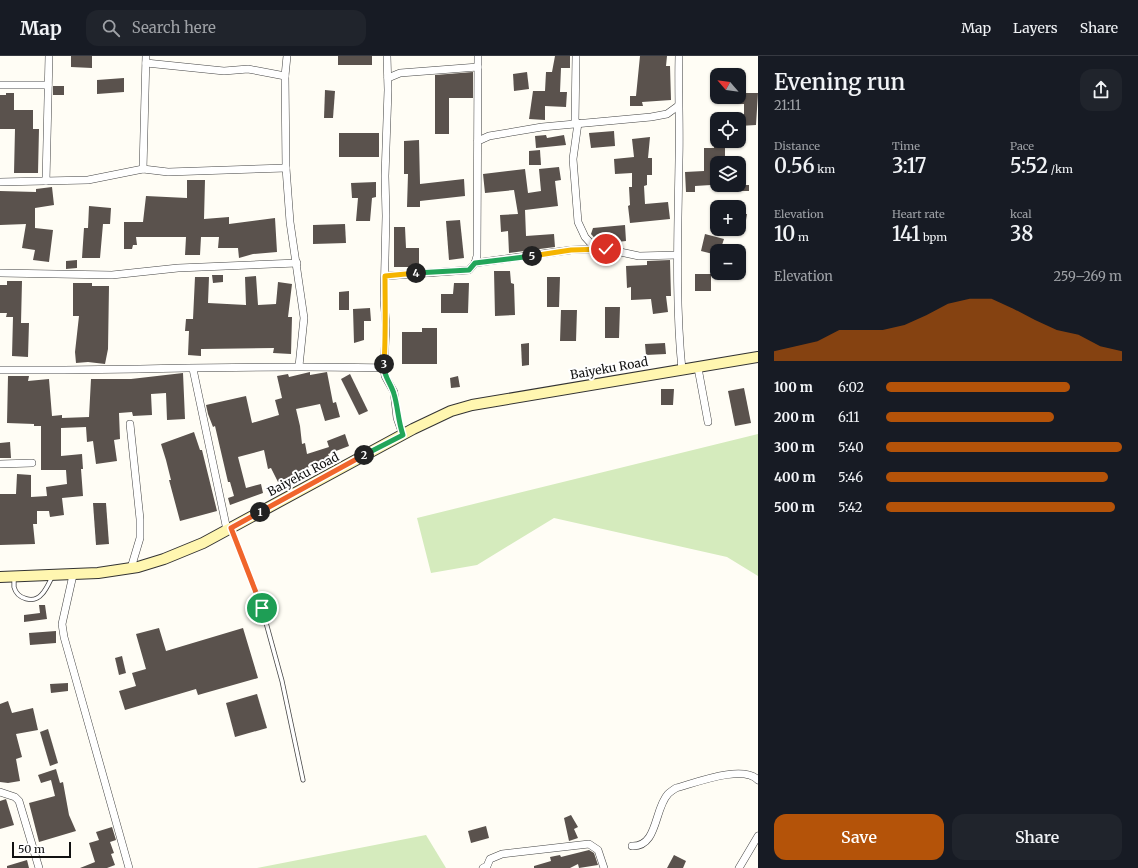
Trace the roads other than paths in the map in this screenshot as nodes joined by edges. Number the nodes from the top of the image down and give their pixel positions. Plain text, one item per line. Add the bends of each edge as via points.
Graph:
1 (49, 56) edge
2 (287, 56) edge
3 (387, 56) edge
4 (478, 56) edge
5 (576, 56) edge
6 (679, 56) edge
7 (146, 59) edge
8 (478, 67) junction
9 (284, 76) junction
10 (388, 78) junction
11 (0, 85) edge
12 (48, 85) junction
13 (678, 106) junction
14 (667, 114) junction
15 (678, 121) junction
16 (576, 123) junction
17 (478, 132) junction
18 (489, 136) junction
19 (478, 141) junction
20 (286, 168) junction
21 (143, 169) junction
22 (46, 181) junction
23 (0, 182) edge
24 (596, 249) junction
25 (676, 256) junction
26 (297, 263) junction
27 (475, 263) junction
28 (0, 272) edge
29 (385, 276) junction
30 (758, 357) edge
31 (299, 366) junction
32 (384, 368) junction
33 (698, 368) junction
34 (193, 369) junction
35 (0, 370) edge
36 (682, 370) junction
37 (708, 422) dead end
38 (130, 424) dead end
39 (403, 435) junction
40 (32, 463) dead end
41 (0, 464) edge
42 (229, 529) junction
43 (131, 568) junction
44 (73, 575) junction
45 (53, 576) junction
46 (0, 577) edge
47 (14, 577) junction
48 (303, 780) dead end
49 (758, 780) edge
50 (0, 792) edge
51 (758, 836) edge
52 (632, 846) dead end
53 (39, 868) edge
54 (129, 868) edge
55 (483, 868) edge
56 (604, 868) edge
57 (739, 868) edge

1 - 12 street
2 - 9 street
3 - 10 street
4 - 8 street
5 - 16 street
6 - 13 street
7 - 9 street via 224,70 248,69
7 - 21 street
8 - 10 street via 400,72
8 - 17 street
9 - 20 street
10 - 29 street
11 - 12 street
12 - 22 street
13 - 14 street
13 - 15 street
14 - 15 street
14 - 16 street
15 - 25 street
16 - 18 street
16 - 24 street via 573,159 578,222 585,237
17 - 18 street
17 - 19 street
18 - 19 street
19 - 27 street
20 - 21 street via 168,172
20 - 26 street via 290,222
21 - 22 street via 98,179
22 - 23 street
24 - 25 street via 639,256
24 - 27 street
25 - 36 street via 677,322
26 - 28 street via 178,268 112,274
26 - 31 street via 304,318
27 - 29 street via 469,270
29 - 32 street
30 - 33 main road, Baiyeku Road
31 - 32 street
31 - 34 street
32 - 39 street via 385,376 394,392
33 - 36 main road, Baiyeku Road
33 - 37 street
34 - 35 street
34 - 42 street
36 - 39 main road, Baiyeku Road via 472,404 451,411
38 - 43 street via 140,538
39 - 42 main road, Baiyeku Road
40 - 41 street
42 - 43 main road, Baiyeku Road via 164,559
42 - 48 lane via 264,615 282,681
43 - 44 main road, Baiyeku Road
44 - 45 main road, Baiyeku Road
44 - 54 street via 62,624 64,637
45 - 47 main road, Baiyeku Road
45 - 47 lane via 42,595 29,600 21,598 14,588
46 - 47 main road, Baiyeku Road
49 - 52 street via 748,774 736,773 676,788 663,801 646,842 640,846
50 - 53 street via 19,800
51 - 57 street
55 - 56 street via 490,859 502,854 588,844 598,850

